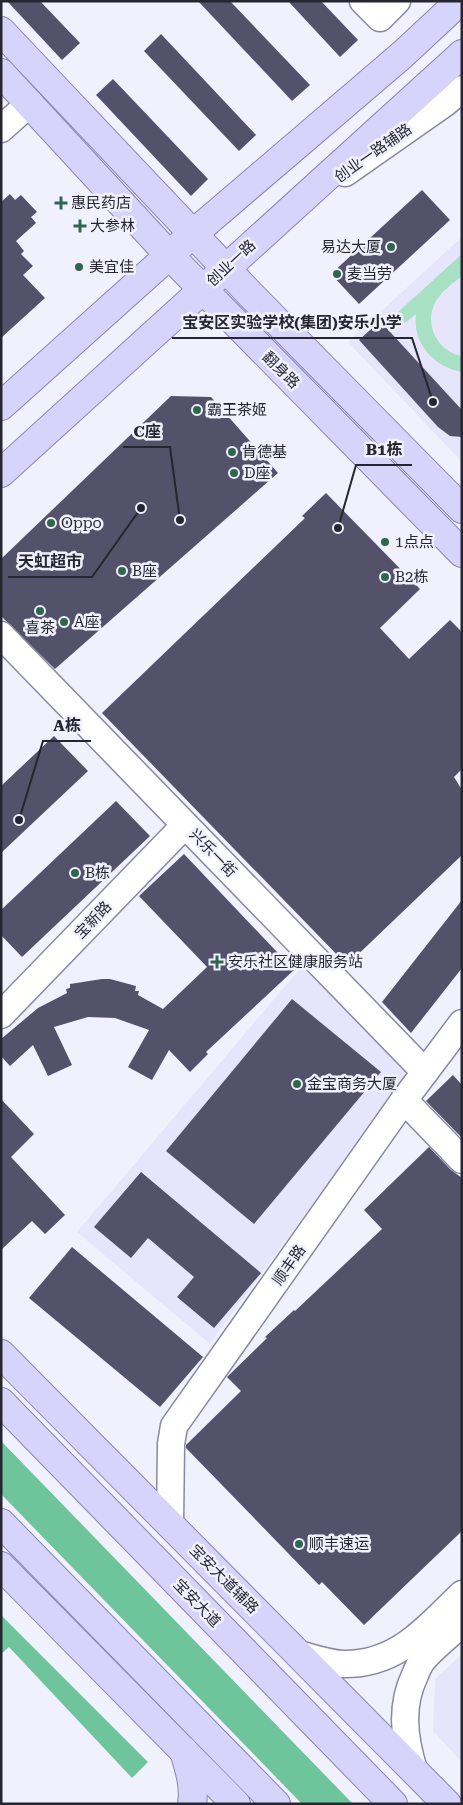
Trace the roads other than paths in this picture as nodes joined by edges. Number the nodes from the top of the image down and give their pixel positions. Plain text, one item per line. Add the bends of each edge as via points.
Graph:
1 (460, 1) edge
2 (1, 31) edge
3 (462, 54) edge
4 (1, 73) edge
5 (462, 89) edge
6 (30, 103) junction
7 (1, 129) edge
8 (282, 216) junction
9 (194, 233) junction
10 (169, 255) junction
11 (225, 268) junction
12 (202, 289) junction
13 (1, 406) edge
14 (1, 473) edge
15 (462, 509) edge
16 (462, 553) edge
17 (1, 635) edge
18 (185, 825) junction
19 (1, 1015) edge
20 (462, 1023) edge
21 (425, 1072) junction
22 (404, 1100) junction
23 (462, 1160) edge
24 (1, 1354) edge
25 (1, 1402) edge
26 (1, 1523) edge
27 (170, 1524) junction
28 (1, 1566) edge
29 (462, 1594) edge
30 (462, 1623) edge
31 (298, 1654) junction
32 (184, 1751) junction
33 (414, 1770) junction
34 (392, 1802) edge
35 (192, 1804) edge
36 (236, 1804) edge
37 (276, 1804) edge
38 (447, 1804) edge

1 - 9 main road via 402,55
2 - 9 main road, 翻身路
3 - 8 main road, 创业一路
4 - 6 main road, 翻身路
5 - 8 street, 创业一路辅路
6 - 7 street
6 - 10 main road, 翻身路
8 - 11 main road, 创业一路
9 - 10 main road
9 - 11 main road, 翻身路
10 - 12 main road, 翻身路
10 - 13 main road
11 - 12 main road, 创业一路
11 - 15 main road, 翻身路
12 - 14 main road, 创业一路
12 - 16 main road, 翻身路
17 - 18 street, 兴乐一街
18 - 19 street, 宝新路
18 - 21 street, 兴乐一街
20 - 21 street, 顺丰路
21 - 22 street, 顺丰路
22 - 23 street
22 - 27 street, 顺丰路 via 174,1426
24 - 27 main road, 宝安大道辅路
25 - 34 main road, 宝安大道
26 - 37 main road
27 - 31 main road, 宝安大道辅路
28 - 32 main road
29 - 31 street via 408,1645 387,1656 343,1664
30 - 33 street via 422,1661 411,1682 404,1726
31 - 33 main road, 宝安大道辅路
32 - 35 main road via 191,1775
32 - 36 main road
33 - 38 main road, 宝安大道辅路

